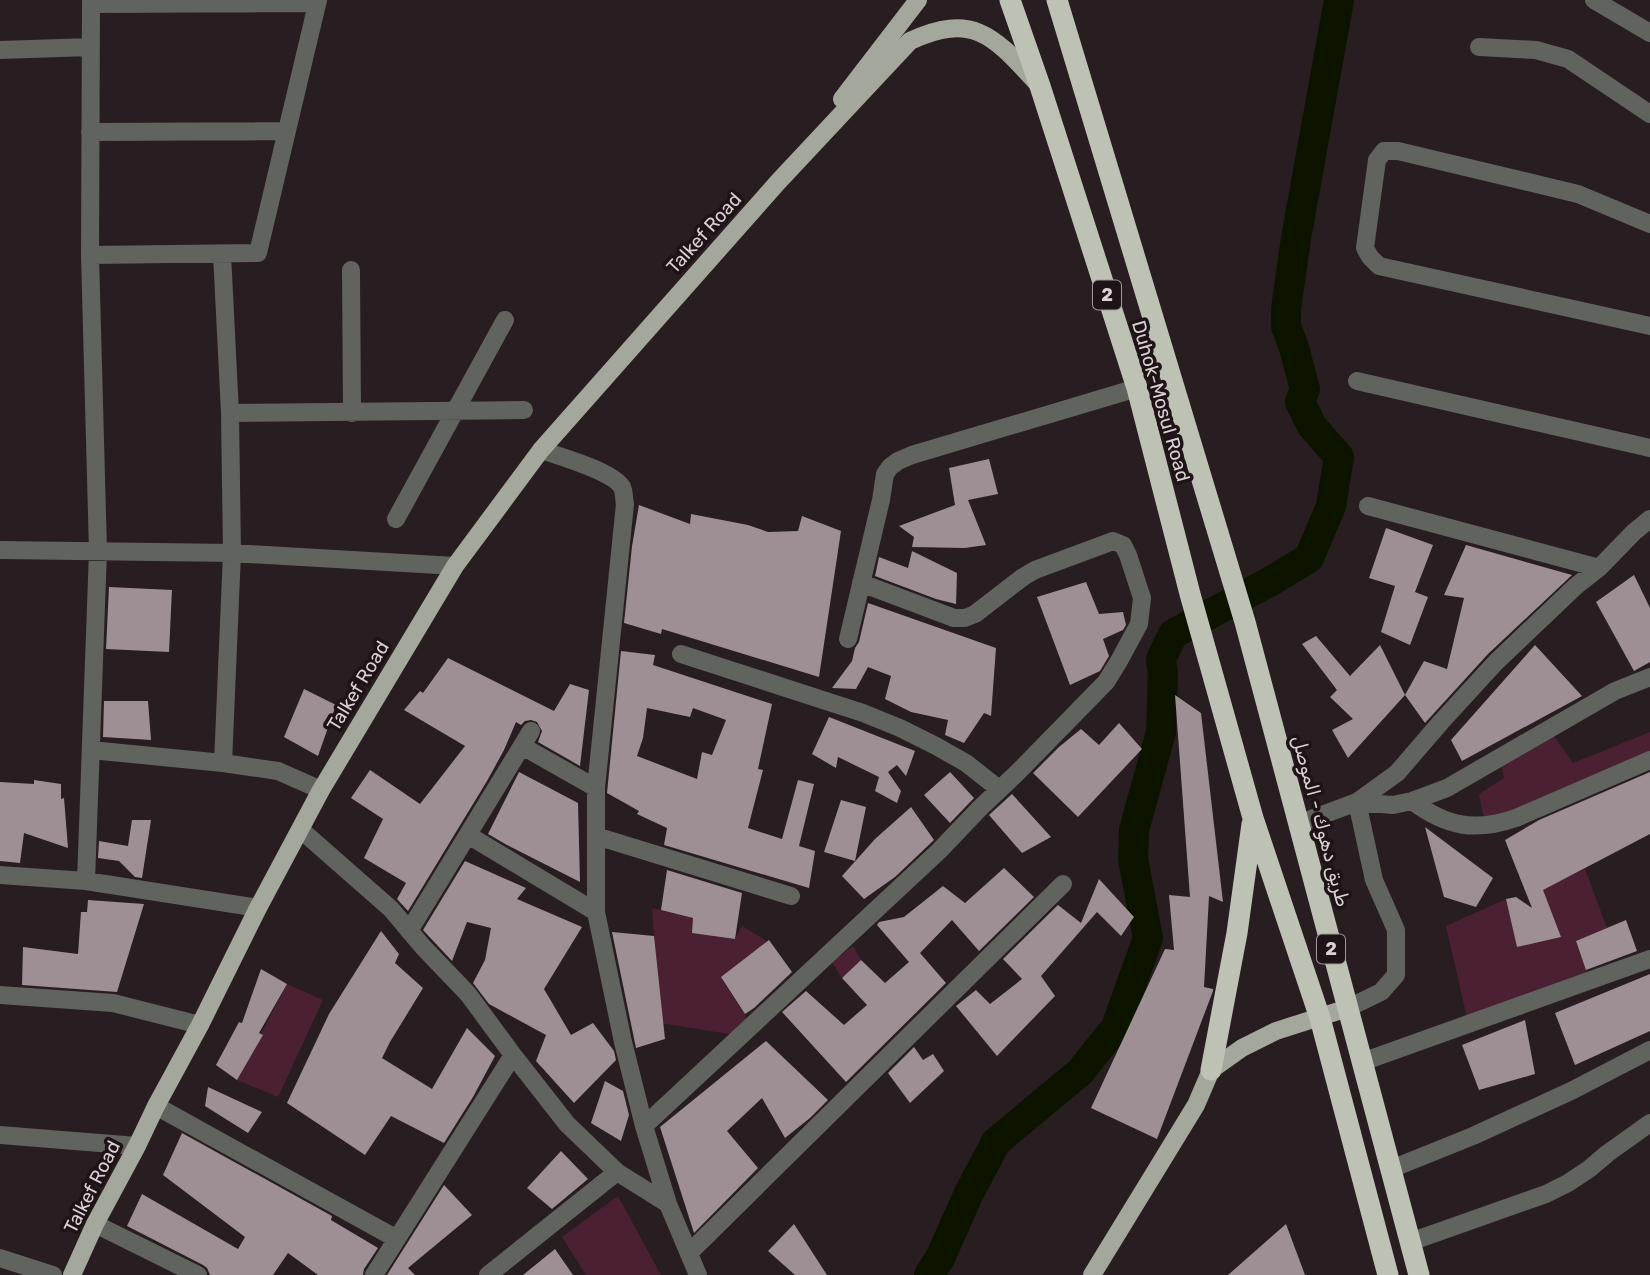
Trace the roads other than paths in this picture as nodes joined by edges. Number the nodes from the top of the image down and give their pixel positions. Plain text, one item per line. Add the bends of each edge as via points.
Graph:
1 (918, 0) edge
2 (1010, 0) edge
3 (1057, 0) edge
4 (1594, 0) edge
5 (91, 2) edge
6 (317, 2) edge
7 (1650, 33) edge
8 (90, 47) junction
9 (1479, 47) dead end
10 (0, 50) edge
11 (1040, 86) junction
12 (1650, 114) edge
13 (287, 131) junction
14 (90, 132) junction
15 (778, 182) junction
16 (1650, 224) edge
17 (222, 254) junction
18 (90, 255) junction
19 (351, 270) dead end
20 (505, 320) dead end
21 (1650, 326) edge
22 (1357, 381) dead end
23 (1137, 388) junction
24 (524, 410) dead end
25 (456, 411) junction
26 (352, 412) junction
27 (230, 413) junction
28 (1650, 448) edge
29 (541, 450) junction
30 (1368, 506) dead end
31 (396, 519) dead end
32 (1650, 519) edge
33 (1642, 531) edge
34 (0, 550) edge
35 (98, 551) junction
36 (232, 553) junction
37 (455, 566) junction
38 (1599, 568) junction
39 (861, 583) junction
40 (1245, 622) joint
41 (848, 639) dead end
42 (681, 654) dead end
43 (1650, 677) edge
44 (91, 750) junction
45 (1650, 760) edge
46 (223, 763) junction
47 (596, 788) junction
48 (999, 789) junction
49 (321, 790) junction
50 (1412, 801) junction
51 (1357, 802) junction
52 (1253, 818) junction
53 (1297, 824) junction
54 (301, 830) junction
55 (468, 835) junction
56 (596, 836) junction
57 (0, 875) edge
58 (86, 881) junction
59 (1063, 884) dead end
60 (791, 896) dead end
61 (258, 908) junction
62 (596, 912) junction
63 (410, 931) junction
64 (1650, 958) edge
65 (0, 995) edge
66 (1348, 1008) junction
67 (1320, 1018) junction
68 (200, 1025) junction
69 (1650, 1050) edge
70 (513, 1055) junction
71 (1362, 1062) junction
72 (1211, 1070) junction
73 (156, 1106) junction
74 (1650, 1123) edge
75 (644, 1126) junction
76 (0, 1135) edge
77 (137, 1146) junction
78 (1391, 1169) junction
79 (617, 1172) junction
80 (668, 1204) junction
81 (95, 1224) junction
82 (397, 1238) junction
83 (1410, 1242) junction
84 (689, 1253) junction
85 (0, 1258) edge
86 (52, 1275) edge
87 (72, 1275) edge
88 (198, 1275) edge
89 (374, 1275) edge
90 (488, 1275) edge
91 (698, 1275) edge
92 (1092, 1275) edge
93 (1388, 1275) edge
94 (1419, 1275) edge

1 - 15 main road
2 - 11 highway, Duhok-Mosul Road / 2
3 - 40 highway, Duhok-Mosul Road / 2
4 - 7 street
5 - 6 street
5 - 8 street
6 - 13 street
8 - 10 street
8 - 14 street
9 - 12 street via 1536,50 1569,59
11 - 15 main road via 987,36 971,29 930,32 910,41
11 - 23 highway, Duhok-Mosul Road / 2
13 - 14 street
13 - 17 street via 258,253
14 - 18 street
15 - 29 main road, Talkef Road
16 - 21 street via 1578,194 1384,151 1377,160 1366,248 1379,265
17 - 18 street
17 - 27 street
18 - 35 street
19 - 26 street
20 - 25 street
22 - 28 street
23 - 39 street via 898,461 885,474
23 - 52 highway, Duhok-Mosul Road / 2
24 - 25 street
25 - 26 street
25 - 31 street
26 - 27 street
27 - 36 street
29 - 37 main road, Talkef Road
29 - 47 street via 608,476 621,487 625,504
30 - 38 street
32 - 33 street
33 - 38 street
34 - 35 street
35 - 36 street
35 - 44 street
36 - 37 street
36 - 46 street
37 - 49 main road, Talkef Road
38 - 51 street via 1496,662 1397,772
39 - 41 street
39 - 48 street via 954,618 965,618 1041,566 1112,541 1123,545 1142,598 1139,624 1106,682
40 - 53 highway, طريق دهوك - الموصل / 2
42 - 48 street via 900,728 966,763
43 - 50 street via 1615,691 1447,788
44 - 46 street
44 - 58 street
45 - 50 street via 1498,824 1460,825 1442,820
46 - 49 street via 278,771
47 - 55 street via 526,739
47 - 56 street
48 - 75 street via 939,851
49 - 54 main road, Talkef Road
50 - 51 street via 1385,806
51 - 53 street
51 - 66 street via 1374,880 1396,930 1396,975 1381,992
52 - 67 highway, 2
52 - 72 highway
53 - 66 highway, طريق دهوك - الموصل / 2
54 - 61 main road, Talkef Road
54 - 63 street
55 - 62 street
55 - 63 street
56 - 60 street
56 - 62 street
57 - 58 street
58 - 61 street
59 - 84 street
61 - 68 main road, Talkef Road
62 - 75 street
63 - 70 street via 468,994
64 - 71 street
65 - 68 street via 113,1003
66 - 67 main road
66 - 71 highway, طريق دهوك - الموصل / 2
67 - 72 main road via 1259,1039
67 - 93 highway, 2
68 - 73 main road, Talkef Road
69 - 78 street via 1534,1108
70 - 79 street via 567,1124
70 - 82 street
71 - 78 highway, طريق دهوك - الموصل / 2
72 - 92 main road via 1196,1105
73 - 77 main road, Talkef Road
73 - 82 street
74 - 83 street via 1589,1169 1546,1194
75 - 80 street
76 - 77 street
77 - 81 main road, Talkef Road
78 - 83 highway, طريق دهوك - الموصل / 2
79 - 80 street
79 - 90 street
80 - 84 street
81 - 87 main road, Talkef Road
81 - 88 street
82 - 89 street
83 - 94 highway, طريق دهوك - الموصل / 2
84 - 91 street
85 - 86 street

